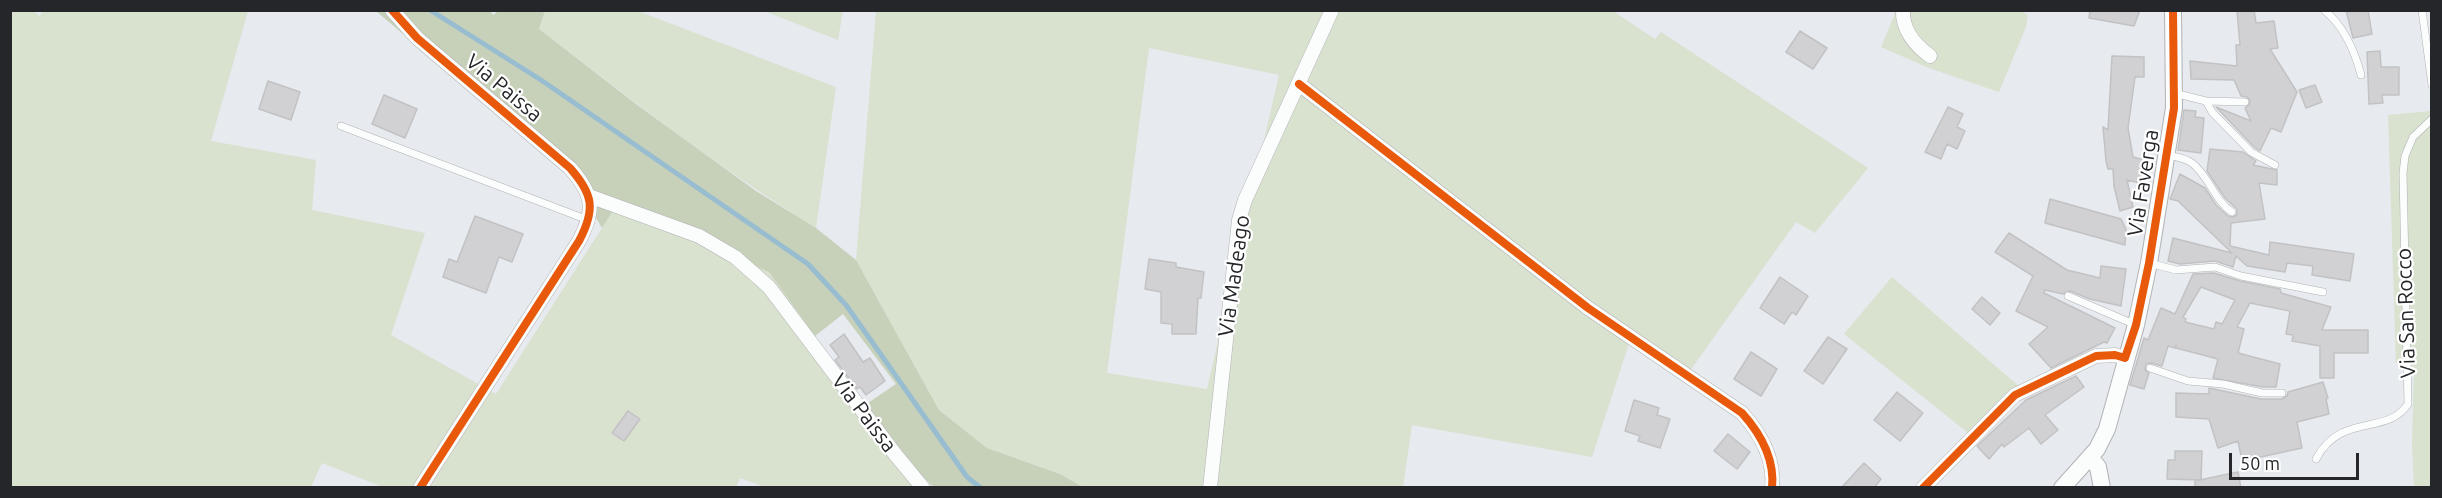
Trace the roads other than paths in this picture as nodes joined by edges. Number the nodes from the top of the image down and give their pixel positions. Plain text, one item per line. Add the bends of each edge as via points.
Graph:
1 (392, 10) edge
2 (1332, 10) edge
3 (1903, 10) edge
4 (2173, 10) edge
5 (2324, 10) edge
6 (2422, 10) edge
7 (1930, 56) dead end
8 (2361, 75) dead end
9 (1299, 84) junction
10 (2432, 85) edge
11 (2174, 93) junction
12 (2206, 101) junction
13 (2245, 102) dead end
14 (2432, 119) edge
15 (341, 126) dead end
16 (2166, 154) junction
17 (2276, 165) dead end
18 (589, 196) junction
19 (2232, 213) dead end
20 (588, 220) junction
21 (2149, 263) junction
22 (2323, 292) dead end
23 (2068, 296) dead end
24 (2136, 325) junction
25 (2131, 360) junction
26 (2150, 368) dead end
27 (2282, 393) dead end
28 (2090, 457) junction
29 (2316, 459) dead end
30 (420, 488) edge
31 (922, 488) edge
32 (1209, 488) edge
33 (1772, 488) edge
34 (1923, 488) edge
35 (2062, 488) edge
36 (2102, 488) edge

1 - 18 street, Via Paissa via 417,38 570,168 585,184
2 - 9 street, Via Madeago
3 - 7 street via 1908,31
4 - 11 street, Via Faverga
5 - 8 lane via 2348,41
6 - 10 lane
9 - 32 street, Via Madeago via 1239,220
9 - 33 street via 1588,308 1742,413 1765,445
11 - 12 lane
11 - 16 street, Via Faverga
12 - 13 lane
12 - 17 lane via 2251,152
14 - 29 lane, Via San Rocco via 2413,137 2403,173 2408,404 2391,420 2364,424 2334,436
15 - 20 lane
16 - 19 lane, Via Faverga via 2192,164
16 - 21 street, Via Faverga
18 - 20 street
18 - 31 street, Via Paissa via 699,236 754,272
20 - 30 street via 579,241
21 - 22 lane, Via Faverga via 2176,270 2215,267
21 - 24 street, Via Faverga
23 - 24 lane
24 - 25 street, Via Faverga
25 - 28 street, Via Faverga via 2107,429
25 - 34 street via 2115,355 2096,356 2015,395
26 - 27 lane via 2188,381
28 - 35 street, Via Faverga
28 - 36 street via 2098,467

